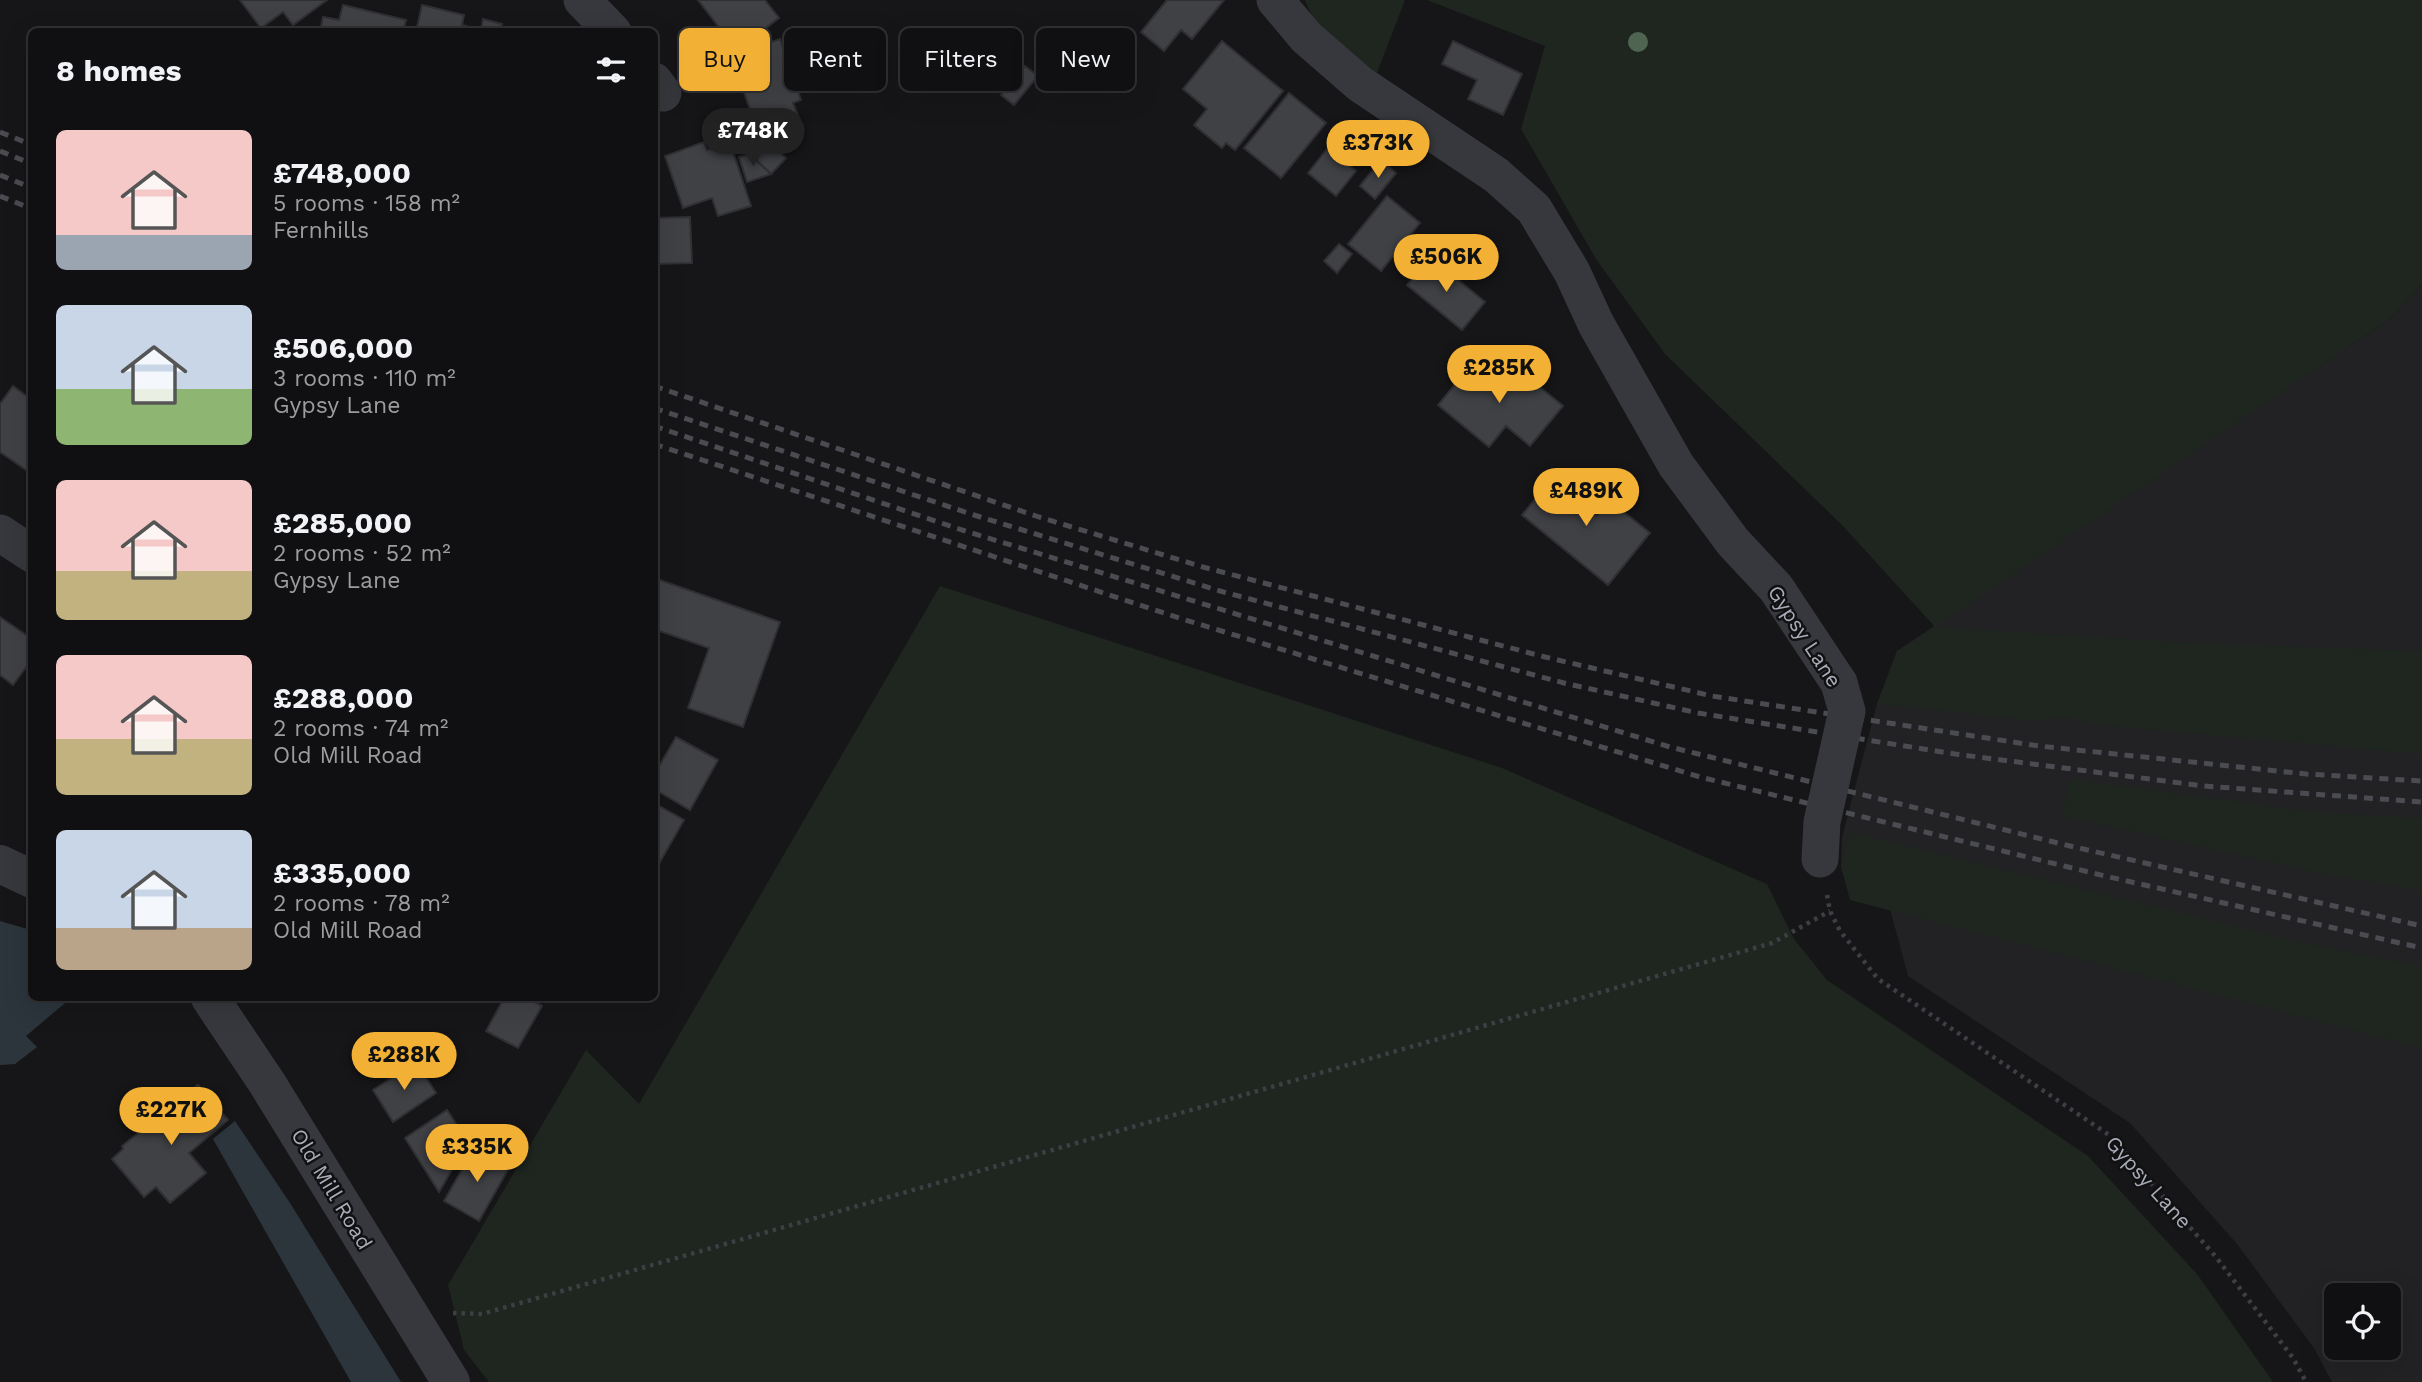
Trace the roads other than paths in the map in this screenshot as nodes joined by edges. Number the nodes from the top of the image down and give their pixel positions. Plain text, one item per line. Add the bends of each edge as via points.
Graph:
1 (582, 0) edge
2 (1275, 0) edge
3 (608, 28) edge
4 (0, 533) edge
5 (28, 551) edge
6 (1821, 859) road end
7 (212, 1001) edge
8 (451, 1382) edge

1 - 3 street
2 - 6 street, Gypsy Lane, bridge via 1306,37 1360,84 1496,175 1534,209 1676,465 1733,542 1776,588 1839,683 1847,711 1822,822
4 - 5 street
7 - 8 street, Old Mill Road

